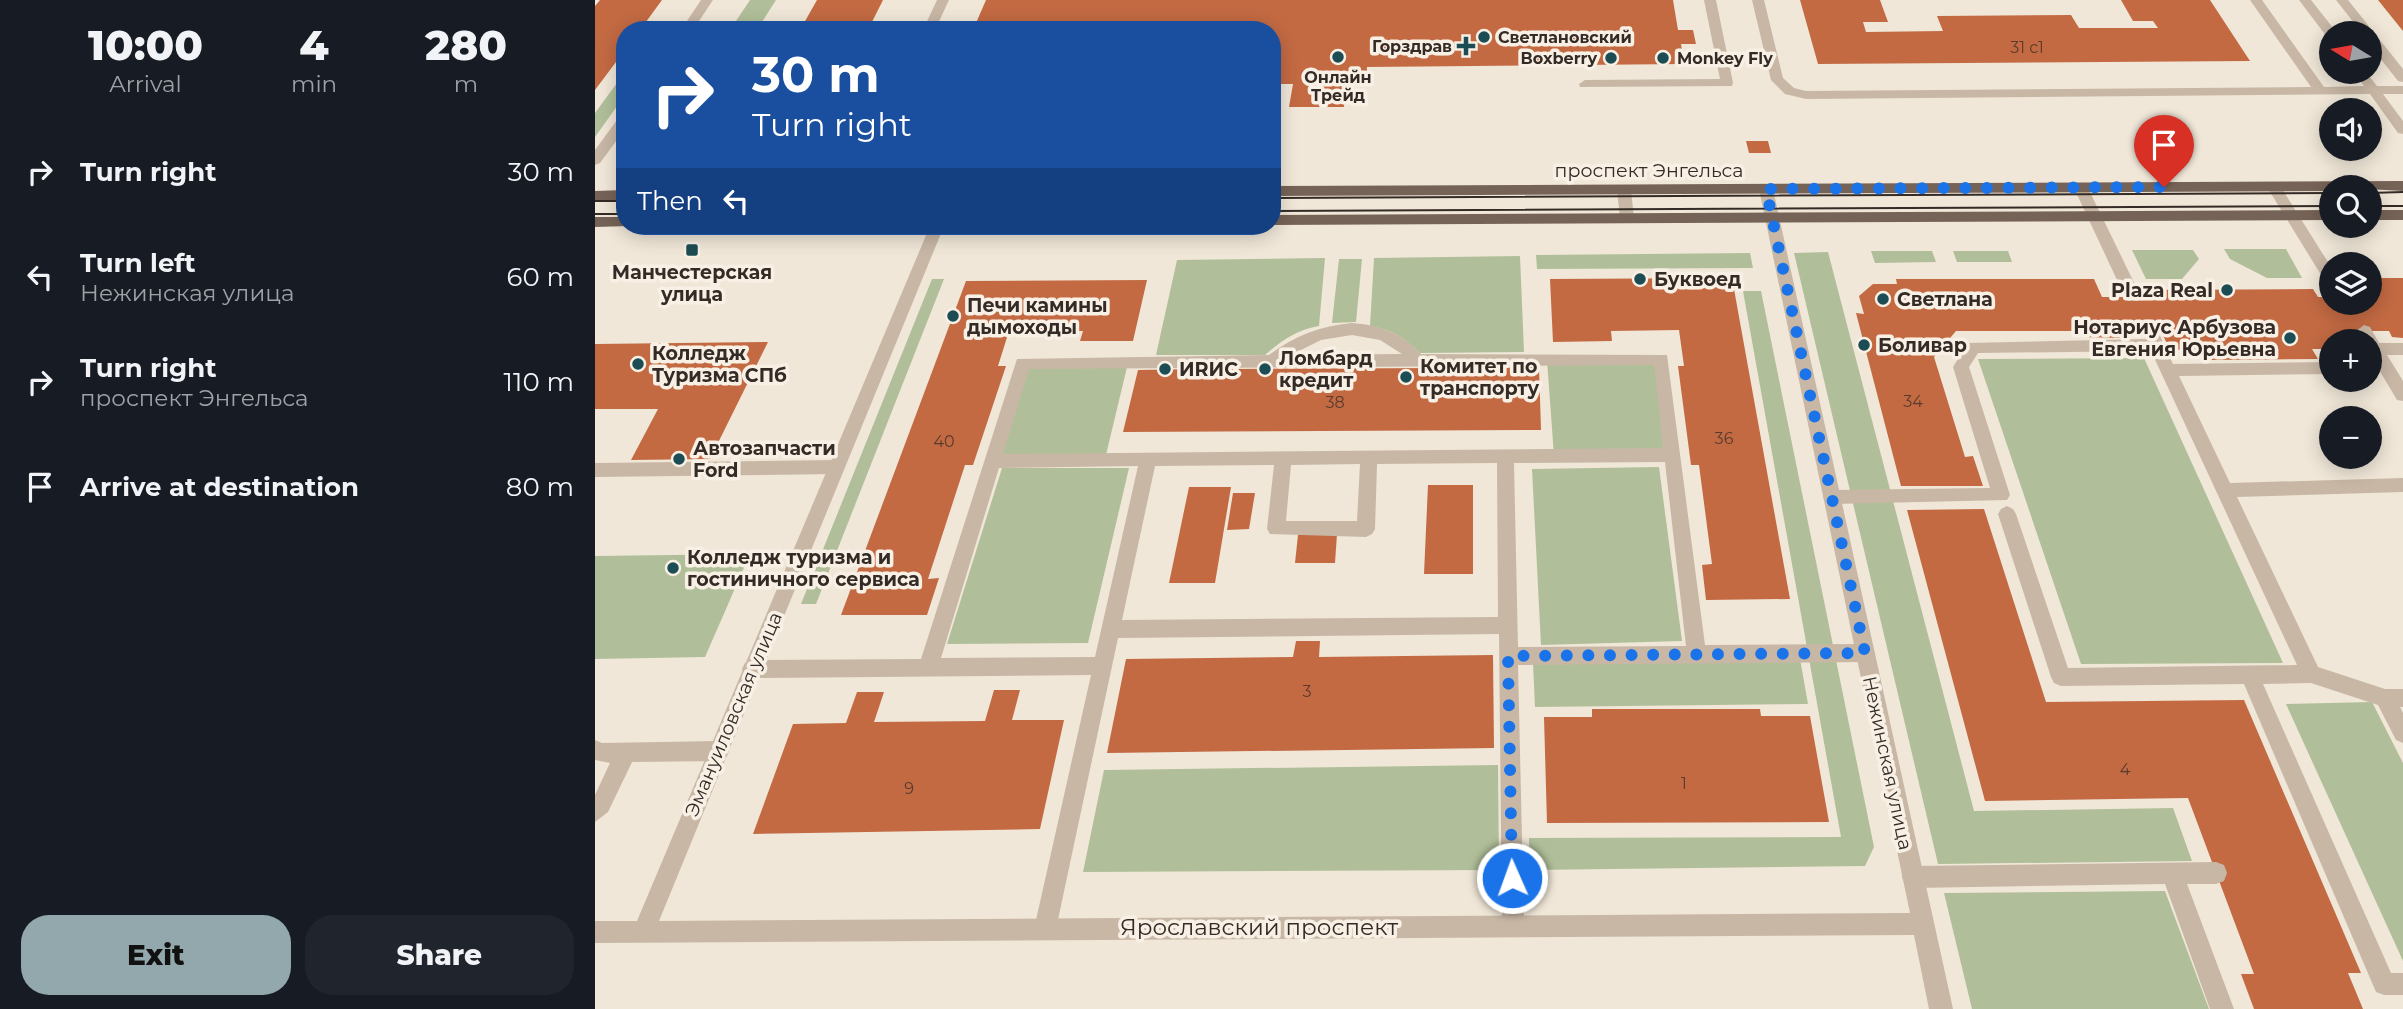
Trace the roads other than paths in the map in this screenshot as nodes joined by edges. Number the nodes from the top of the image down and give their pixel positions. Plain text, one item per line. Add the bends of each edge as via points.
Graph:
1 (707, 0) edge
2 (943, 0) edge
3 (1710, 0) edge
4 (1758, 0) edge
5 (2256, 0) edge
6 (2305, 0) edge
7 (2342, 0) edge
8 (693, 21) edge
9 (933, 21) edge
10 (2321, 21) edge
11 (2359, 21) edge
12 (2382, 51) edge
13 (2403, 78) edge
14 (1585, 84) dead end
15 (2369, 84) edge
16 (2320, 90) junction
17 (2374, 90) junction
18 (2403, 90) edge
19 (2403, 130) edge
20 (616, 131) edge
21 (595, 160) edge
22 (2403, 186) edge
23 (2274, 187) junction
24 (2081, 188) junction
25 (1766, 189) junction
26 (1624, 190) junction
27 (1281, 191) edge
28 (595, 195) edge
29 (616, 195) edge
30 (2291, 215) junction
31 (2319, 215) edge
32 (2382, 215) edge
33 (2403, 215) edge
34 (2095, 216) junction
35 (1772, 217) junction
36 (1627, 218) junction
37 (1281, 220) edge
38 (595, 222) edge
39 (616, 222) edge
40 (933, 235) edge
41 (2319, 260) edge
42 (2133, 297) dead end
43 (2382, 349) edge
44 (2403, 349) edge
45 (1417, 360) junction
46 (1273, 362) junction
47 (2319, 368) edge
48 (2169, 370) junction
49 (2382, 371) edge
50 (2403, 395) edge
51 (1672, 455) junction
52 (1505, 456) junction
53 (1369, 457) junction
54 (1283, 458) junction
55 (1148, 459) junction
56 (992, 461) junction
57 (836, 467) junction
58 (595, 470) edge
59 (2403, 485) edge
60 (2224, 490) junction
61 (1832, 497) junction
62 (2007, 514) dead end
63 (1507, 625) junction
64 (1112, 629) junction
65 (1865, 653) junction
66 (1697, 654) junction
67 (1508, 656) junction
68 (1103, 666) junction
69 (928, 668) junction
70 (752, 669) junction
71 (2311, 674) junction
72 (2250, 675) junction
73 (2394, 698) edge
74 (2403, 733) edge
75 (595, 750) edge
76 (719, 751) junction
77 (626, 752) junction
78 (595, 812) edge
79 (2216, 873) dead end
80 (2172, 874) junction
81 (1913, 877) junction
82 (1922, 924) junction
83 (1513, 926) junction
84 (1045, 929) junction
85 (595, 932) edge
86 (643, 932) junction
87 (2403, 984) edge
88 (1941, 1009) edge
89 (2222, 1009) edge

1 - 8 street
2 - 9 street
3 - 14 street via 1727,83
4 - 16 street via 1777,80 1790,91 1806,95
5 - 16 street
6 - 10 street
7 - 11 street
12 - 13 street
15 - 17 street
16 - 17 street
17 - 18 street
17 - 19 street
20 - 21 street
22 - 23 main road, проспект Энгельса
23 - 24 main road, проспект Энгельса
23 - 30 street
24 - 25 main road, проспект Энгельса
24 - 34 street
25 - 26 main road, проспект Энгельса
25 - 35 street, Нежинская улица
26 - 27 main road, проспект Энгельса
26 - 36 street
28 - 29 main road
30 - 31 main road
30 - 34 main road
30 - 41 street
32 - 33 main road
34 - 35 main road
34 - 42 street
35 - 36 main road
35 - 61 street, Нежинская улица
36 - 37 main road
38 - 39 main road
40 - 57 street, Эмануиловская улица
43 - 44 street
45 - 46 street
45 - 46 street via 1401,344 1382,335 1325,330 1288,347
45 - 51 street via 1661,359
46 - 56 street via 1023,363
47 - 48 street
48 - 60 street
48 - 61 street via 2153,338 1974,347 1961,367 2001,495
49 - 50 street
51 - 52 street
51 - 66 street
52 - 53 street
52 - 63 street
53 - 54 street
53 - 54 street via 1366,529 1276,529
54 - 55 street
55 - 56 street
55 - 64 street
56 - 69 street
57 - 58 street
57 - 70 street, Эмануиловская улица
59 - 60 street
60 - 71 street
61 - 65 street, Нежинская улица
62 - 72 street via 2061,677
63 - 64 street
63 - 67 street
64 - 68 street
65 - 66 street
65 - 81 street, Нежинская улица
66 - 67 street
67 - 83 street
68 - 69 street
68 - 84 street
69 - 70 street
70 - 76 street, Эмануиловская улица
71 - 72 street
71 - 73 street
72 - 87 street via 2384,984
73 - 74 street
75 - 77 street
76 - 77 street
76 - 86 street, Эмануиловская улица
77 - 78 street
79 - 80 street
80 - 81 street
80 - 89 street
81 - 82 street, Нежинская улица
82 - 83 street, Ярославский проспект
82 - 88 street, Нежинская улица
83 - 84 street, Ярославский проспект
84 - 86 street, Ярославский проспект
85 - 86 street, Ярославский проспект

